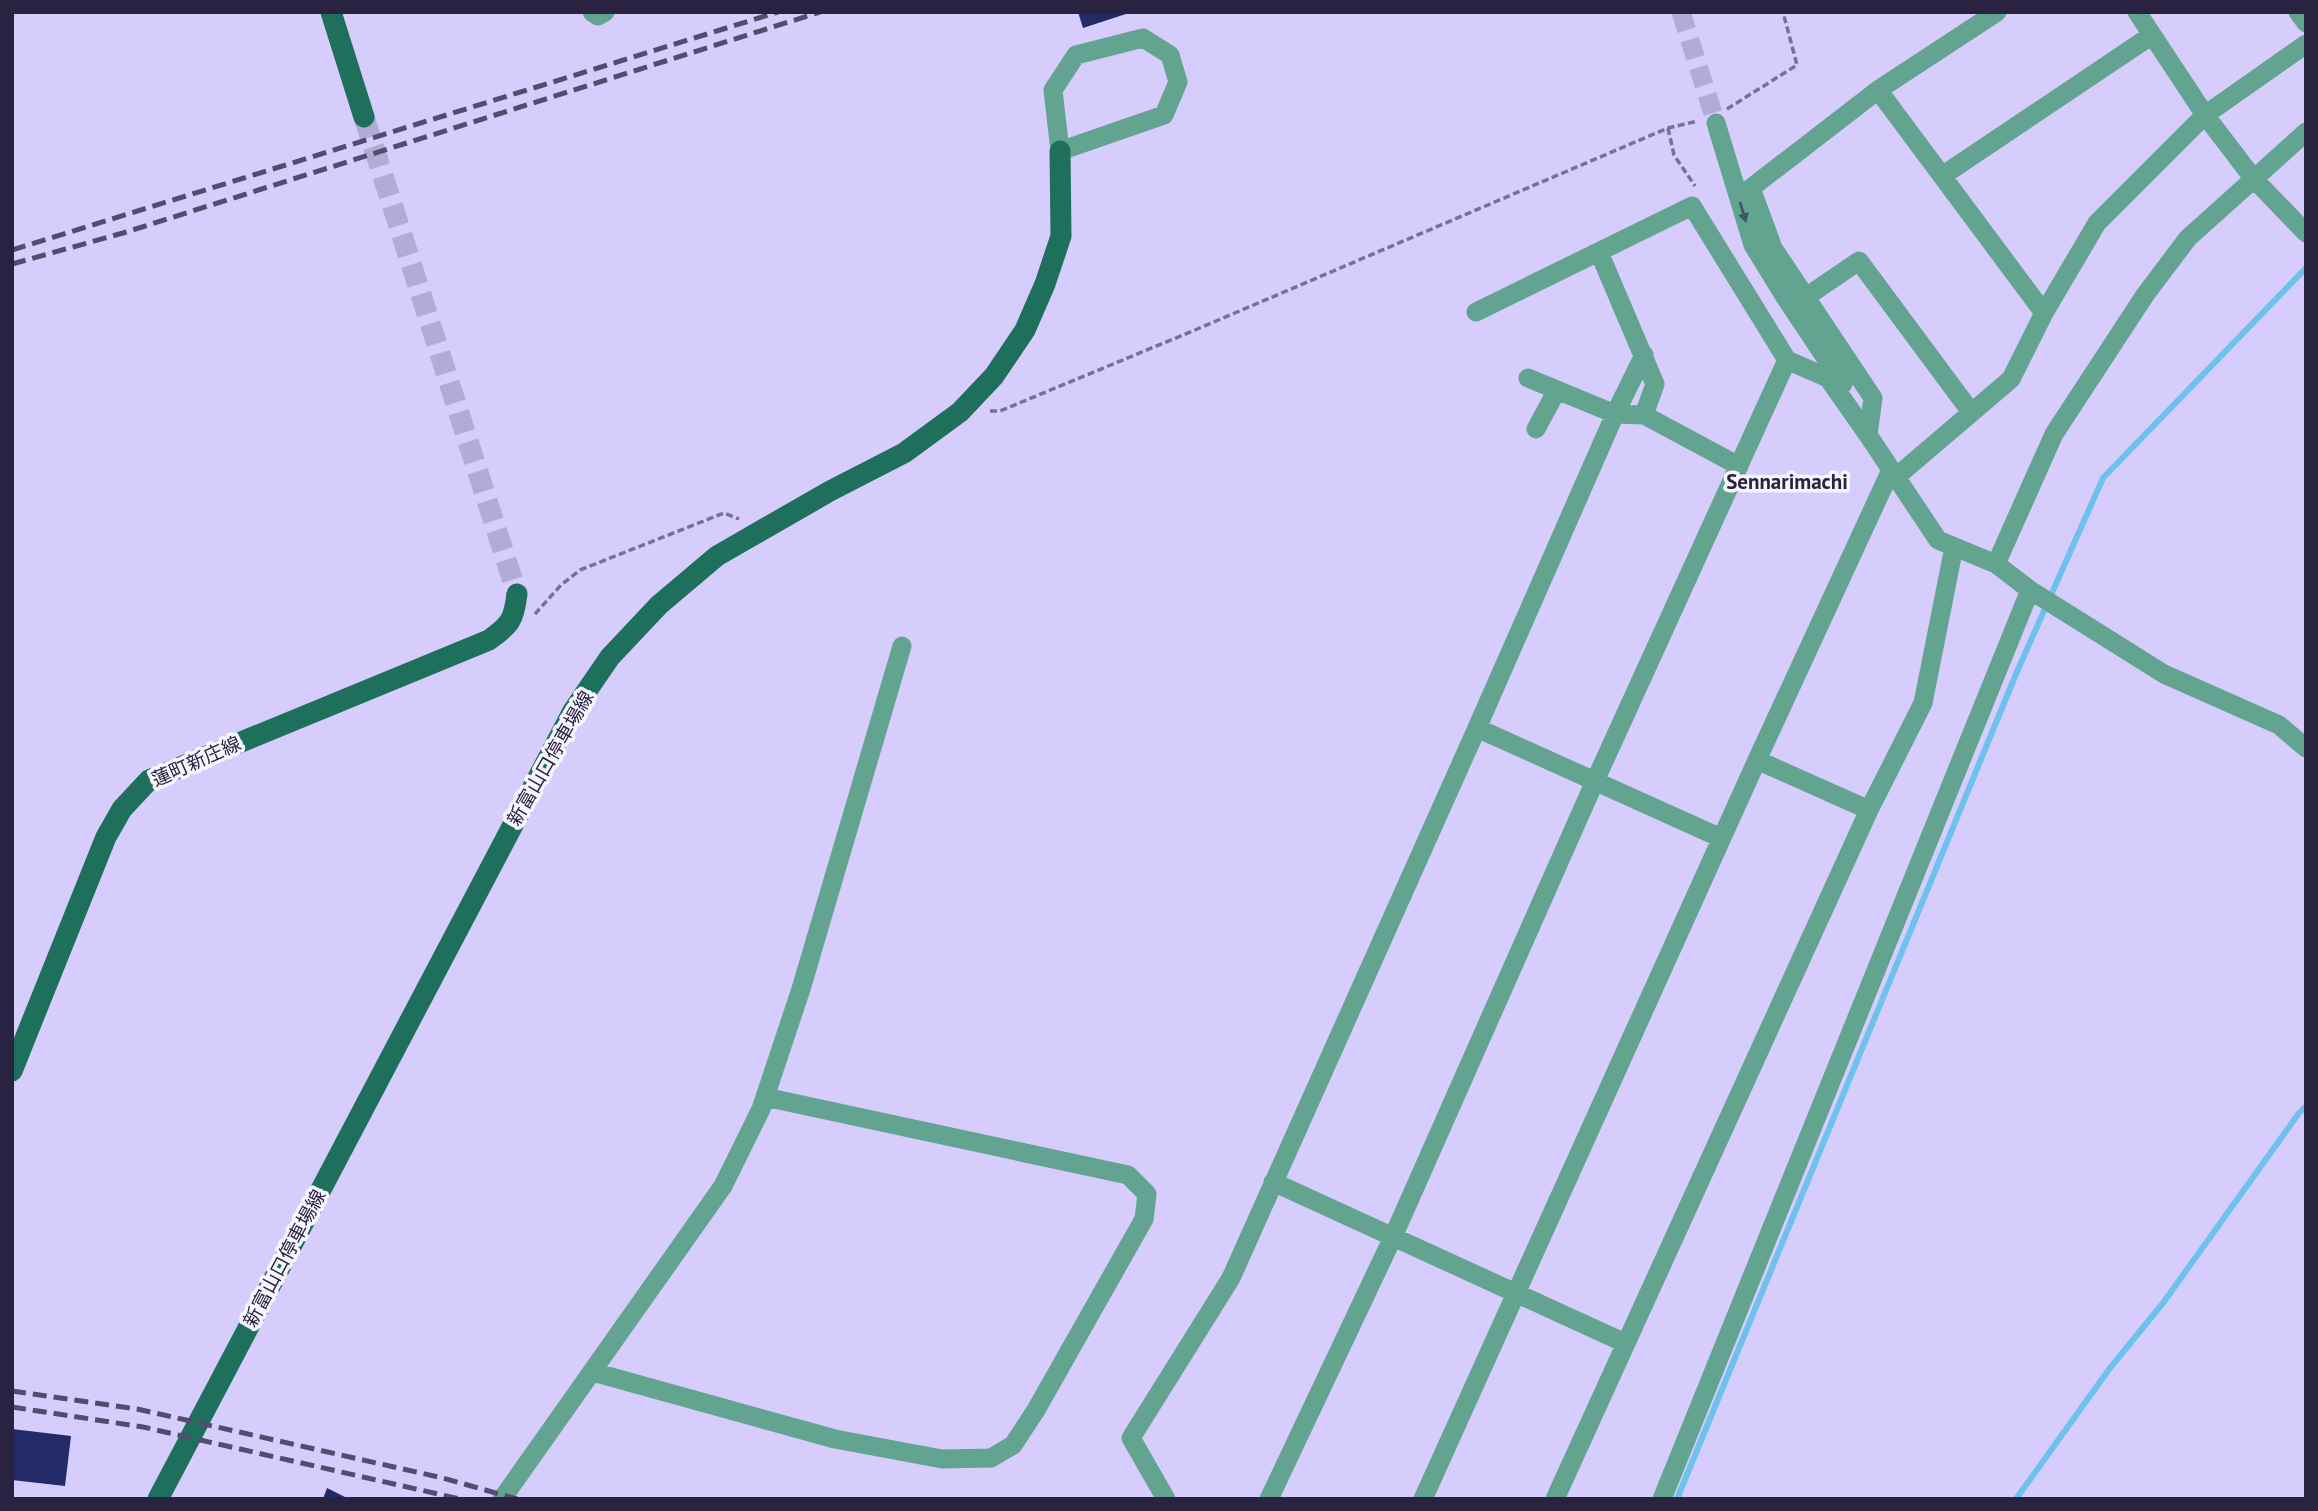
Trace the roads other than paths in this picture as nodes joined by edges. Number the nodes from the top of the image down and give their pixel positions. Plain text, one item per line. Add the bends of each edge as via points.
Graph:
1 (331, 12) edge
2 (592, 12) edge
3 (605, 12) edge
4 (1997, 12) edge
5 (2137, 12) edge
6 (2298, 12) edge
7 (2306, 23) edge
8 (2152, 35) junction
9 (2306, 44) edge
10 (1878, 90) junction
11 (2204, 115) junction
12 (364, 117) tunnel mouth
13 (1714, 118) tunnel mouth
14 (2306, 132) edge
15 (1060, 151) junction
16 (1942, 176) junction
17 (2253, 178) junction
18 (2306, 233) edge
19 (1599, 252) junction
20 (1806, 297) junction
21 (1476, 312) dead end
22 (2045, 313) junction
23 (1644, 355) junction
24 (1787, 360) junction
25 (1528, 377) dead end
26 (1557, 390) junction
27 (1971, 412) junction
28 (1615, 414) junction
29 (1644, 415) junction
30 (1536, 429) dead end
31 (1869, 429) junction
32 (1739, 466) junction
33 (1894, 474) junction
34 (1954, 547) junction
35 (1996, 564) junction
36 (2030, 590) junction
37 (517, 594) tunnel mouth
38 (902, 646) dead end
39 (1478, 729) junction
40 (2306, 748) edge
41 (1756, 760) junction
42 (1595, 781) junction
43 (1869, 810) junction
44 (1721, 838) junction
45 (12, 1071) edge
46 (765, 1097) junction
47 (1273, 1182) junction
48 (1393, 1237) junction
49 (1516, 1293) junction
50 (1625, 1343) junction
51 (593, 1372) junction
52 (158, 1499) edge
53 (502, 1499) edge
54 (1166, 1499) edge
55 (1269, 1499) edge
56 (1423, 1499) edge
57 (1555, 1499) edge
58 (1662, 1499) edge

1 - 12 main road
2 - 3 street via 598,16
4 - 10 street
5 - 8 street
6 - 7 street
8 - 11 street
8 - 16 street
9 - 11 street
10 - 16 street
10 - 20 street via 1751,188 1773,248
11 - 17 street
11 - 22 street via 2097,223
13 -> 31 street via 1753,245
14 - 17 street
15 - 15 street via 1053,90 1076,55 1143,38 1170,55 1178,82 1164,115
15 - 52 main road, 新富山口停車場線 via 1060,236 1025,330 994,376 960,412 904,453 717,556 659,605 610,657 573,711
16 - 22 street
17 - 18 street
17 - 35 street via 2188,238 2145,295 2054,434
19 - 21 street
19 - 23 street
19 - 24 street via 1692,206
20 - 27 street via 1859,261
20 - 31 street via 1873,398
22 - 27 street via 2011,379
23 - 28 street
23 - 29 street via 1656,384
24 - 31 street via 1828,377
24 - 32 street
25 - 26 street
26 - 28 street
26 - 30 street
27 - 33 street
28 - 29 street
28 - 39 street
29 - 32 street
31 - 33 street
32 - 42 street
33 - 34 street via 1938,540
33 - 41 street
34 - 35 street
34 - 43 street via 1923,703
35 - 36 street
36 - 40 street via 2164,674 2279,725
36 - 58 street
37 - 45 main road, 蓮町新庄線 via 508,627 489,640 149,780 122,809 106,837
38 - 46 street
39 - 42 street
39 - 47 street
41 - 43 street
41 - 44 street
42 - 44 street
42 - 48 street
43 - 50 street
44 - 49 street
46 - 51 street via 723,1186
46 - 51 street via 1128,1175 1147,1194 1144,1220 1036,1410 1013,1445 991,1458 942,1459 835,1439
47 - 48 street
47 - 54 street via 1231,1278 1131,1438
48 - 49 street
48 - 55 street
49 - 50 street
49 - 56 street
50 - 57 street
51 - 53 street

